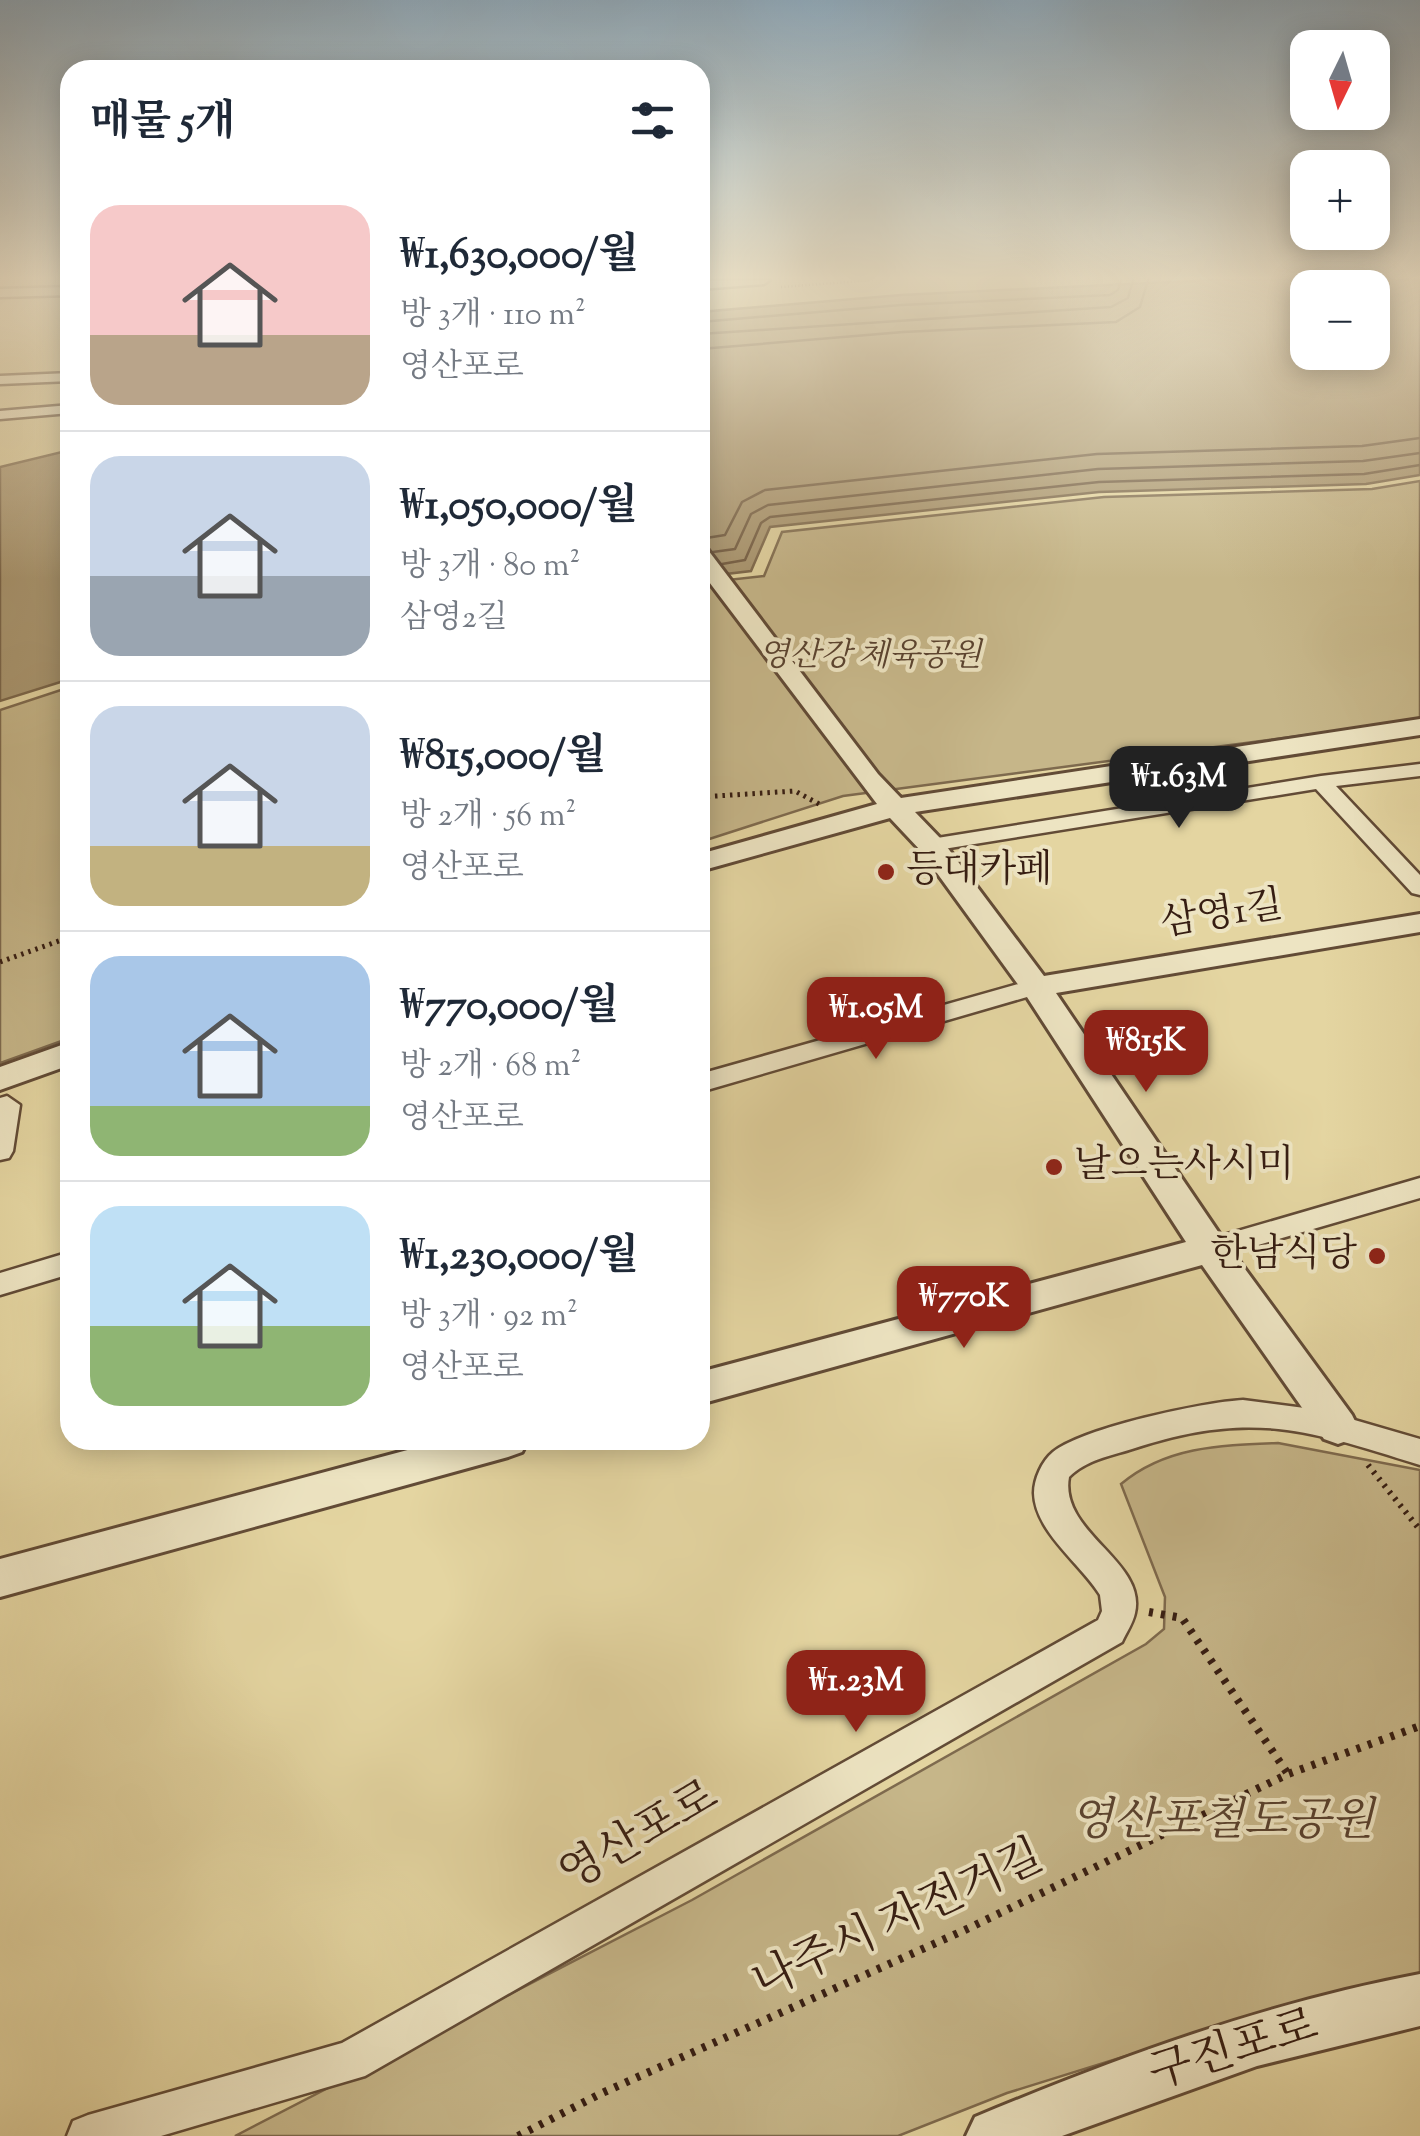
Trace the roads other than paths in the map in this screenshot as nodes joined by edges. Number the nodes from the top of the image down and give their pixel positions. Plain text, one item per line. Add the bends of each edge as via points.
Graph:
1 (60, 410) edge
2 (0, 415) edge
3 (710, 569) edge
4 (1420, 727) edge
5 (1420, 770) edge
6 (1321, 782) junction
7 (898, 807) junction
8 (931, 845) junction
9 (710, 860) edge
10 (1420, 888) edge
11 (1420, 923) edge
12 (1036, 988) junction
13 (60, 1059) edge
14 (710, 1081) edge
15 (3, 1092) edge
16 (0, 1151) edge
17 (1420, 1188) edge
18 (1210, 1249) junction
19 (60, 1267) edge
20 (0, 1284) edge
21 (710, 1385) edge
22 (1338, 1427) junction
23 (471, 1450) edge
24 (1420, 1452) edge
25 (0, 1578) edge
26 (1420, 2000) edge
27 (88, 2136) edge
28 (994, 2136) edge

1 - 2 street
3 - 7 street via 869,780
4 - 7 street
5 - 6 street
6 - 8 street
6 - 10 street
7 - 8 street
7 - 9 street
8 - 12 street
11 - 12 street, 삼영1길
12 - 14 street
12 - 18 street
13 - 15 street
15 - 16 street
17 - 18 street
18 - 21 street
18 - 22 street
19 - 20 street
22 - 24 street
22 - 27 street, 영산포로 via 1222,1414 1095,1447 1059,1466 1052,1501 1112,1582 1122,1608 1110,1631 350,2060
23 - 25 street
26 - 28 street, 구진포로 via 1262,2040

